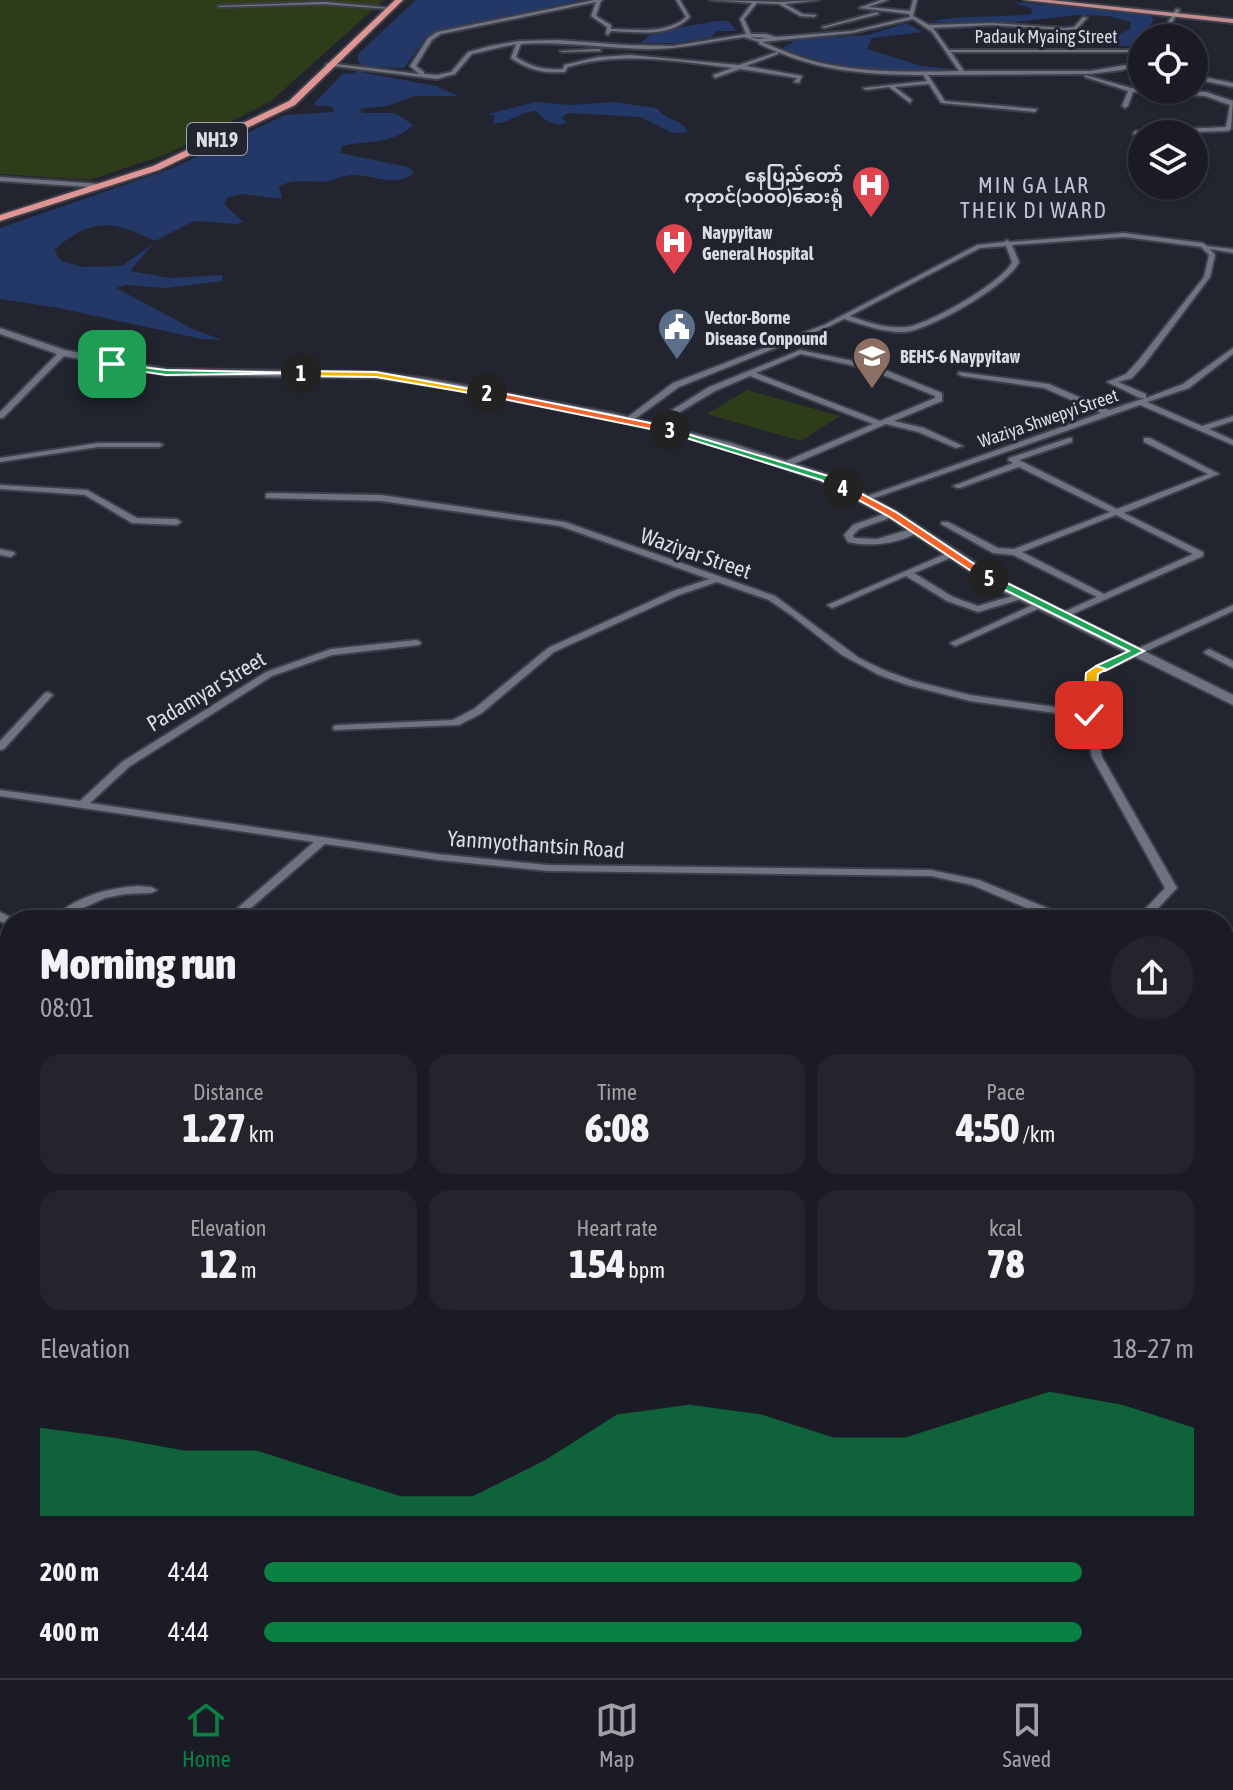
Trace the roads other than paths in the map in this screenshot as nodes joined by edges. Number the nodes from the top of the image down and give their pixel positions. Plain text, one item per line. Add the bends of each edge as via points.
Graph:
1 (399, 0) edge
2 (600, 0) edge
3 (678, 0) edge
4 (712, 0) edge
5 (756, 0) edge
6 (817, 0) edge
7 (886, 0) edge
8 (915, 0) edge
9 (1028, 0) edge
10 (1066, 0) edge
11 (779, 3) junction
12 (220, 6) dead end
13 (389, 8) junction
14 (885, 11) junction
15 (1178, 12) junction
16 (814, 16) dead end
17 (912, 16) junction
18 (1085, 18) dead end
19 (1233, 19) edge
20 (1170, 24) edge
21 (824, 27) dead end
22 (927, 27) junction
23 (609, 30) junction
24 (748, 36) junction
25 (490, 39) dead end
26 (771, 41) junction
27 (519, 42) junction
28 (602, 44) junction
29 (657, 47) junction
30 (562, 51) dead end
31 (950, 51) junction
32 (1128, 51) edge
33 (776, 53) junction
34 (604, 56) junction
35 (659, 57) junction
36 (328, 65) junction
37 (743, 65) junction
38 (1128, 66) edge
39 (962, 72) junction
40 (1076, 73) junction
41 (925, 74) junction
42 (418, 75) junction
43 (715, 76) dead end
44 (1208, 80) edge
45 (797, 82) dead end
46 (930, 82) junction
47 (1233, 85) edge
48 (890, 86) junction
49 (866, 88) dead end
50 (1128, 89) edge
51 (1208, 95) edge
52 (1128, 98) edge
53 (910, 101) dead end
54 (1232, 103) edge
55 (1125, 106) dead end
56 (1035, 110) dead end
57 (1231, 130) edge
58 (1208, 131) edge
59 (0, 179) edge
60 (102, 186) junction
61 (0, 218) edge
62 (1007, 242) junction
63 (1209, 247) junction
64 (1233, 251) edge
65 (844, 317) junction
66 (0, 331) edge
67 (1233, 350) edge
68 (63, 353) junction
69 (749, 373) junction
70 (962, 374) dead end
71 (1142, 399) junction
72 (1109, 413) junction
73 (0, 416) edge
74 (1233, 418) edge
75 (629, 419) junction
76 (884, 423) junction
77 (652, 425) junction
78 (1202, 429) junction
79 (1069, 440) dead end
80 (1147, 440) dead end
81 (1233, 443) edge
82 (159, 445) dead end
83 (959, 446) dead end
84 (0, 460) edge
85 (1019, 464) junction
86 (784, 465) junction
87 (957, 486) dead end
88 (0, 487) edge
89 (269, 496) dead end
90 (863, 499) junction
91 (1114, 511) junction
92 (892, 514) junction
93 (177, 522) dead end
94 (945, 524) dead end
95 (918, 530) junction
96 (0, 552) edge
97 (1015, 552) junction
98 (11, 554) dead end
99 (952, 554) junction
100 (907, 573) junction
101 (718, 579) junction
102 (1022, 596) junction
103 (1104, 597) junction
104 (832, 605) dead end
105 (1039, 605) junction
106 (1233, 608) edge
107 (1064, 615) junction
108 (416, 643) dead end
109 (955, 643) dead end
110 (1138, 651) junction
111 (1209, 652) dead end
112 (1233, 665) edge
113 (48, 695) dead end
114 (1233, 701) edge
115 (1089, 715) junction
116 (338, 728) dead end
117 (0, 747) edge
118 (0, 793) edge
119 (82, 805) junction
120 (323, 840) junction
121 (151, 890) dead end
122 (74, 910) edge
123 (242, 910) edge
124 (1041, 910) edge
125 (1150, 910) edge

1 - 13 highway, NH19
2 - 23 street via 593,16
2 - 42 street via 439,33 413,66 422,72
3 - 23 street via 688,17 680,25
4 - 5 street
5 - 11 street
5 - 24 street via 742,19
6 - 11 street
7 - 14 street via 861,8
8 - 17 street
9 - 15 main road
10 - 15 main road
11 - 16 street
12 - 13 street via 324,3
13 - 36 highway, NH19
14 - 17 street
14 - 21 street
15 - 19 main road
15 - 20 street
17 - 22 street
17 - 26 street via 852,32
18 - 22 street via 1075,28 1064,29
22 - 31 street
23 - 28 street
24 - 26 street
24 - 26 street via 761,34
24 - 29 street
25 - 28 street via 543,34
26 - 33 street
27 - 28 street
27 - 34 street via 513,57 543,70 565,70 582,59
27 - 42 street via 468,53 447,76
28 - 29 street
28 - 30 street
28 - 34 street
29 - 35 street
31 - 32 street, Padauk Myaing Street
31 - 39 street
33 - 37 street
33 - 41 street via 854,71
34 - 35 street
35 - 37 street
36 - 42 street
36 - 60 highway, NH19 via 284,108 170,162
37 - 43 street
37 - 45 street via 800,77
38 - 40 street
39 - 40 street
39 - 41 street
40 - 50 street
41 - 46 street
44 - 47 street
46 - 48 street
46 - 56 street via 949,104
48 - 49 street
48 - 53 street
51 - 54 street
52 - 55 street
54 - 57 street
57 - 58 street
59 - 60 street
60 - 61 highway, NH19
62 - 63 street via 1141,235
62 - 65 street via 972,249
62 - 65 street via 1015,265 1005,278 922,326 898,330
63 - 64 street
63 - 71 street via 1207,277 1141,363 1129,376 1111,382
65 - 75 street via 676,385
66 - 68 main road
67 - 71 street, Waziya Shwepyi Street via 1186,386
68 - 73 street
68 - 75 main road via 166,372 376,375
69 - 76 street
69 - 76 street via 809,352 870,367 939,395
69 - 77 street via 688,401
70 - 72 street via 1046,386
71 - 72 street, Waziya Shwepyi Street
71 - 78 street
72 - 90 street, Waziya Shwepyi Street
74 - 78 street
75 - 77 main road
76 - 83 street via 921,430
76 - 86 street
77 - 86 main road
78 - 81 street
79 - 85 street via 1012,460
80 - 91 street via 1215,474
82 - 84 street via 98,445
85 - 87 street
85 - 91 street
86 - 90 main road via 825,478
88 - 93 street via 87,493 135,521
89 - 101 street, Waziyar Street via 381,498 523,517 594,533
90 - 92 main road
91 - 97 street
91 - 103 street via 1200,554
92 - 95 main road
92 - 95 street via 848,535 862,543 879,543
94 - 97 street via 996,551
95 - 99 main road
96 - 98 street
97 - 103 street
99 - 100 street
99 - 102 main road
100 - 102 street via 978,609
100 - 104 street
101 - 115 street, Waziyar Street via 772,598 855,660 897,678 955,694
101 - 116 street via 551,650 478,711 455,723
102 - 105 main road
103 - 107 street
105 - 107 main road
105 - 109 street
106 - 110 street
107 - 110 main road
108 - 119 street, Padamyar Street via 331,652 269,674 126,764
110 - 114 main road
110 - 115 street via 1092,673
111 - 112 street
113 - 117 street
115 - 125 street via 1097,757 1171,888
118 - 119 street, Yanmyothantsin Road
119 - 120 street, Yanmyothantsin Road
120 - 123 street
120 - 124 street, Yanmyothantsin Road via 548,868 931,873 975,882
121 - 122 street via 97,896

